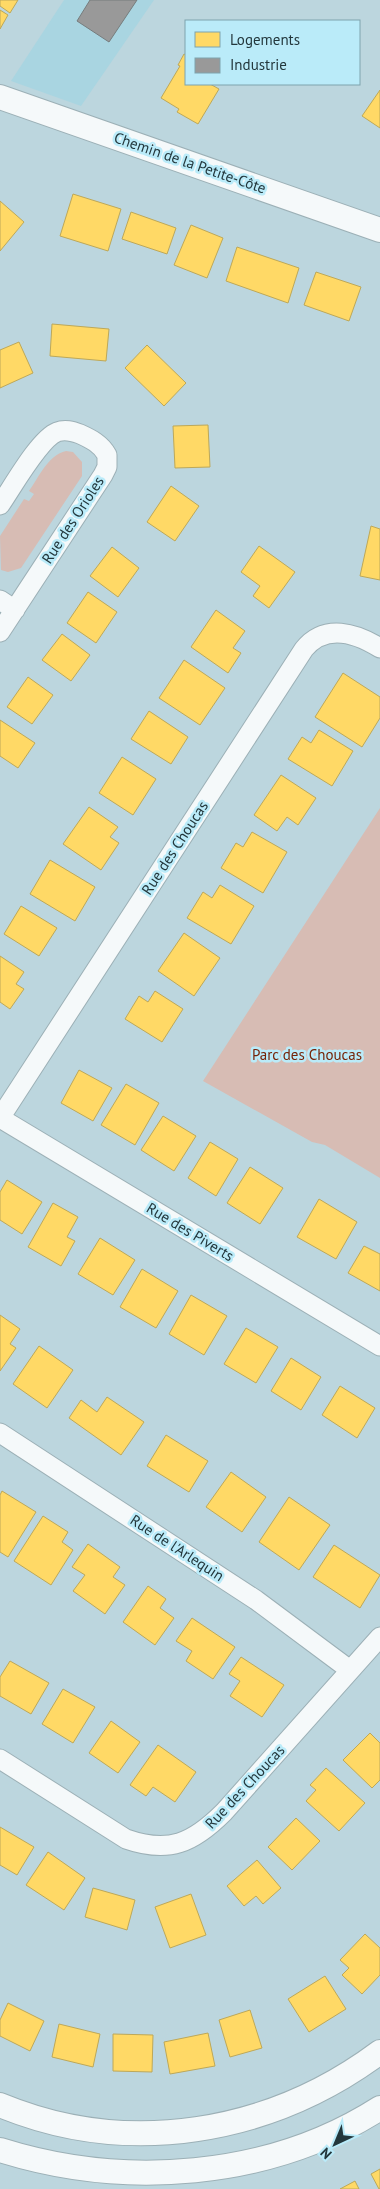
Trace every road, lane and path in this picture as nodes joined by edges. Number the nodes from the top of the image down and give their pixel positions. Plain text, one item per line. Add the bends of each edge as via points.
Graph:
1 (0, 97) edge
2 (380, 230) edge
3 (0, 505) edge
4 (7, 605) edge
5 (0, 632) edge
6 (380, 648) edge
7 (0, 1118) edge
8 (380, 1346) edge
9 (0, 1433) edge
10 (380, 1637) edge
11 (350, 1670) junction
12 (0, 1759) edge
13 (380, 2052) edge
14 (0, 2106) edge
15 (380, 2108) edge
16 (0, 2150) edge

1 - 2 street, Chemin de la Petite-Côte
3 - 4 street, Rue des Orioles via 38,449 52,435 66,430 73,432 98,443 107,454 103,475
4 - 5 street, Rue des Orioles
6 - 7 street, Rue des Choucas via 359,636 341,632 324,634 304,649
7 - 8 street, Rue des Piverts
9 - 11 street, Rue de l'Arlequin via 256,1600
10 - 11 street, Rue des Choucas
11 - 12 street, Rue des Choucas via 212,1824 194,1837 173,1844 148,1845 126,1839
13 - 14 street via 319,2092 220,2126 177,2132 103,2131 50,2121
15 - 16 street via 333,2134 287,2152 192,2173 140,2176 89,2172 36,2162

